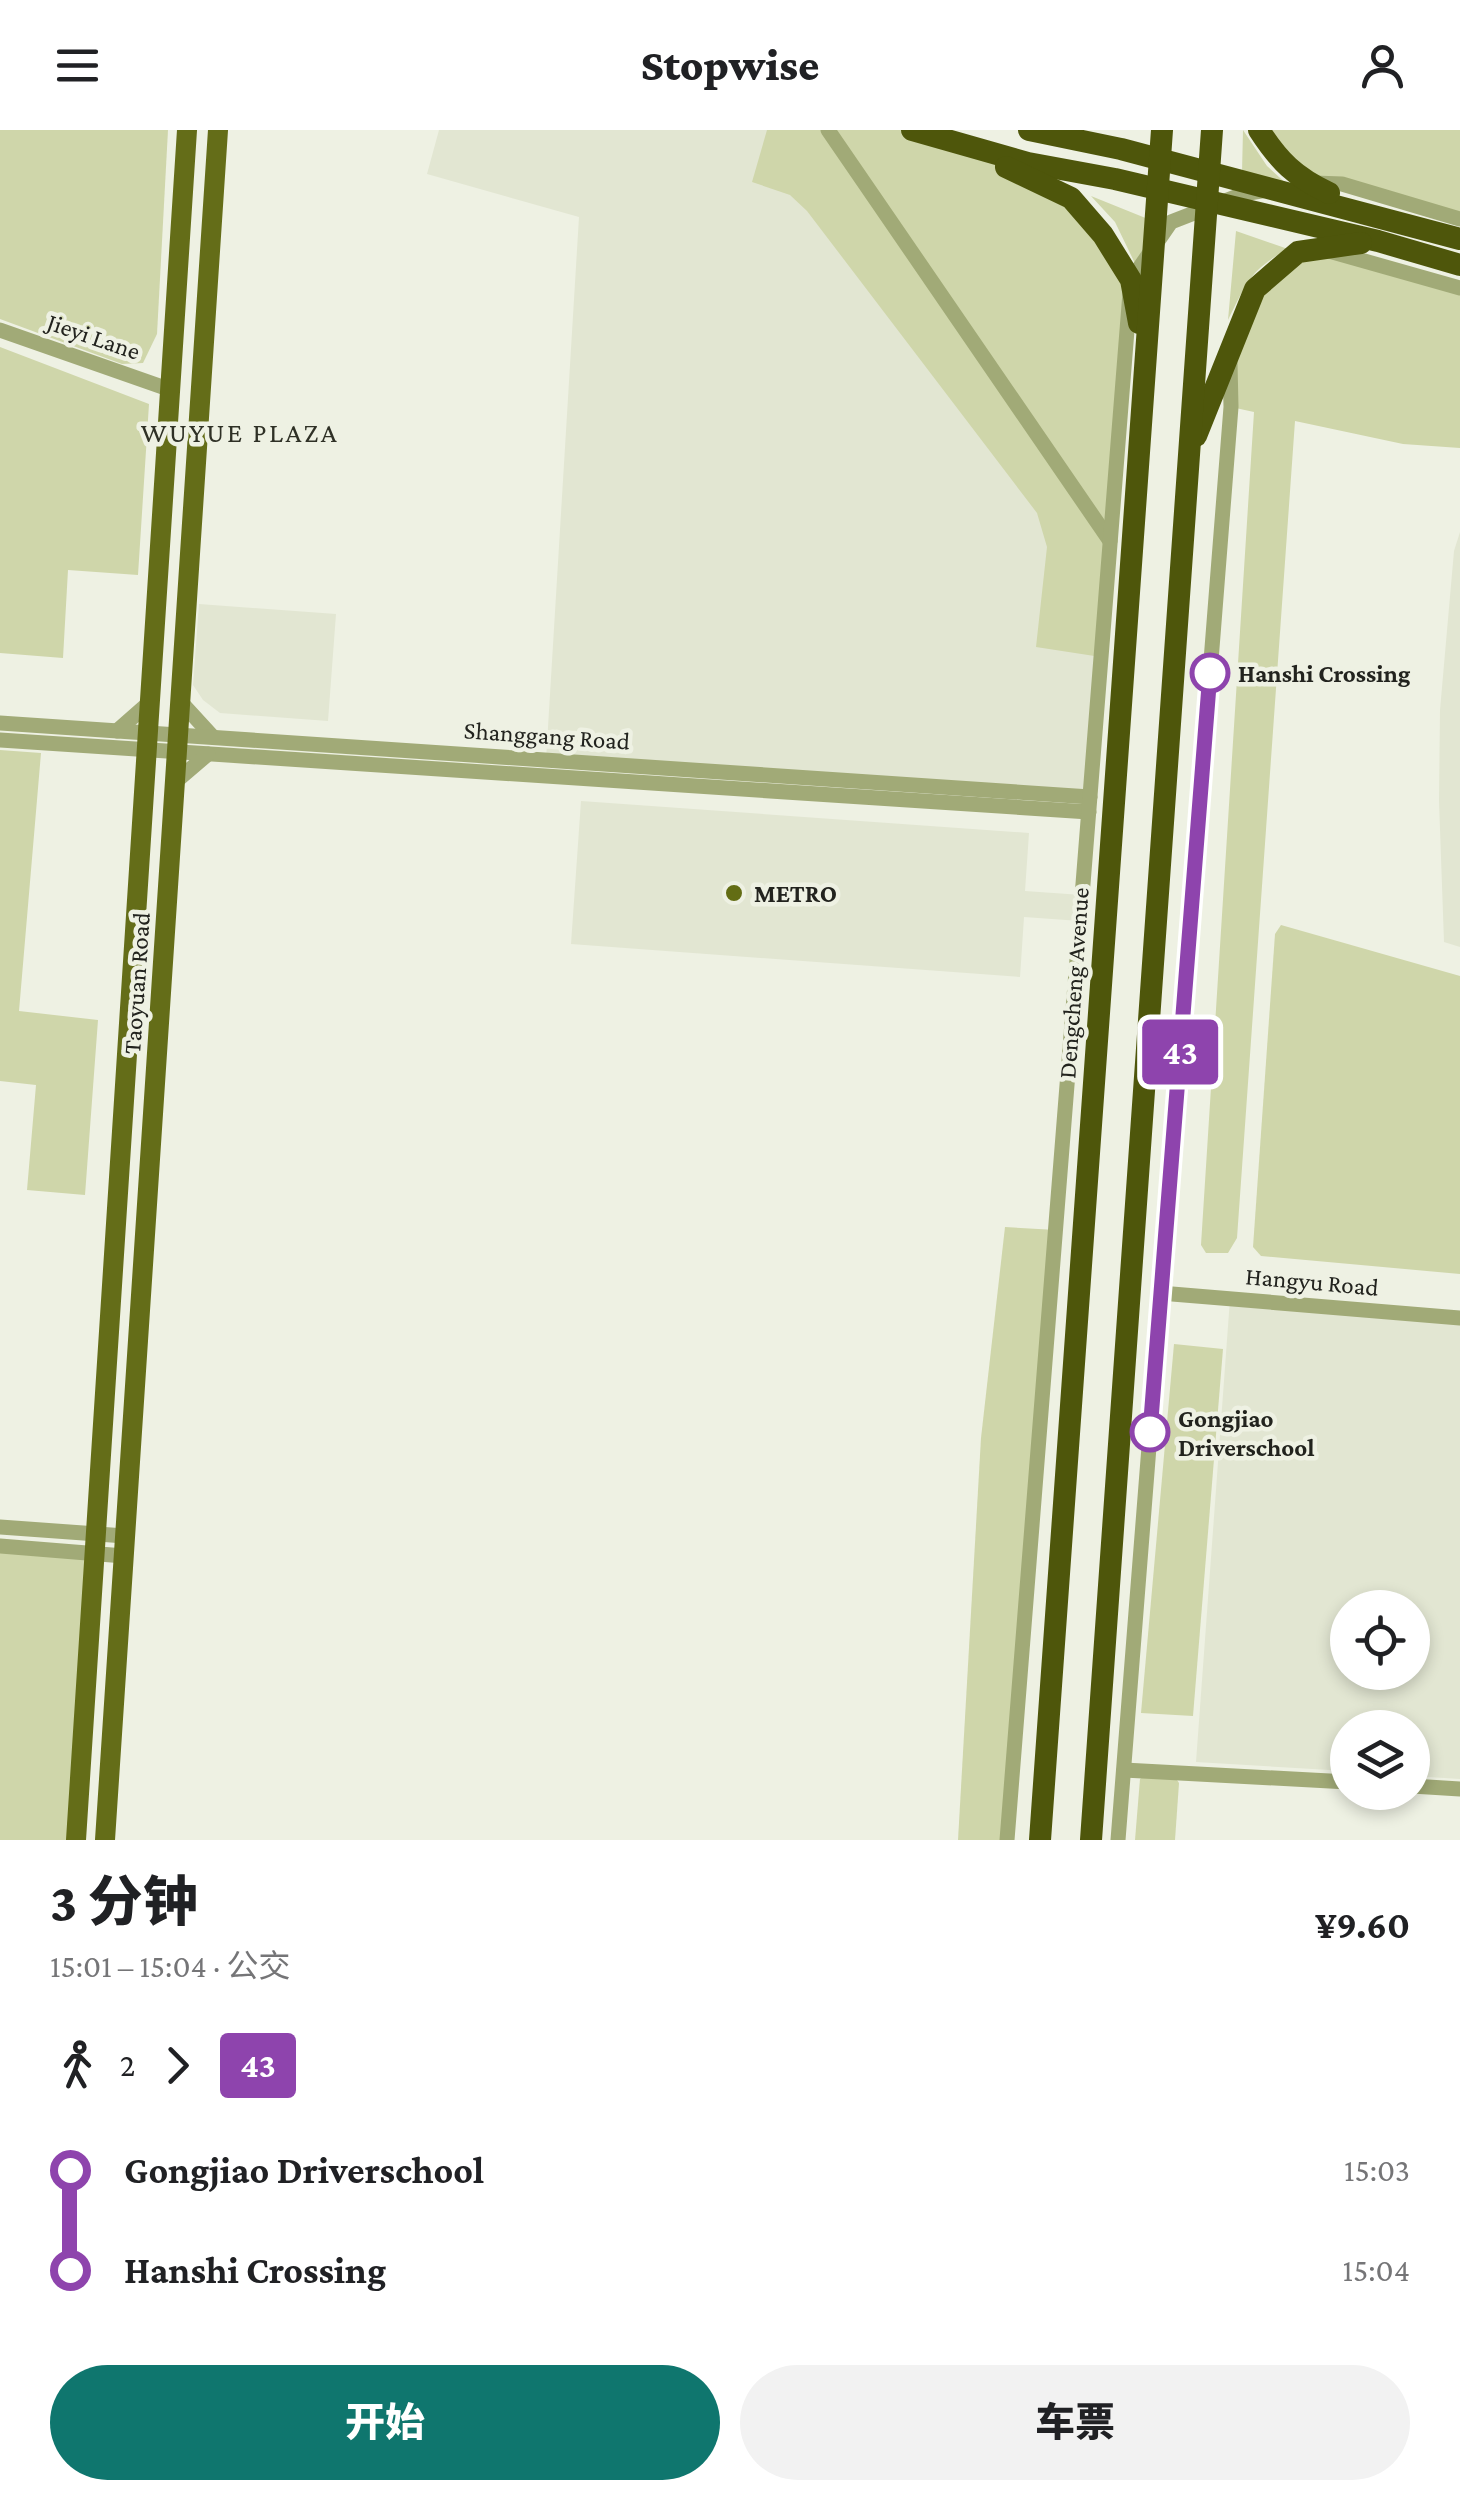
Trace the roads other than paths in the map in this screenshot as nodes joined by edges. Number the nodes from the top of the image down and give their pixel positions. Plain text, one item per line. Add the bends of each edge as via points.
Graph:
1 (187, 130) edge
2 (218, 130) edge
3 (828, 130) edge
4 (912, 130) edge
5 (1029, 130) edge
6 (1162, 130) edge
7 (1212, 130) edge
8 (1259, 130) edge
9 (961, 145) junction
10 (1160, 159) junction
11 (1209, 172) junction
12 (1307, 183) junction
13 (1158, 189) junction
14 (1207, 201) junction
15 (1378, 215) junction
16 (1460, 218) edge
17 (1460, 239) edge
18 (1378, 241) junction
19 (1320, 249) junction
20 (1460, 266) edge
21 (1131, 280) junction
22 (1460, 288) edge
23 (0, 330) edge
24 (1230, 348) junction
25 (1146, 361) junction
26 (171, 390) junction
27 (1188, 458) junction
28 (1110, 540) junction
29 (180, 700) junction
30 (150, 702) junction
31 (0, 722) edge
32 (213, 737) junction
33 (116, 739) junction
34 (0, 740) edge
35 (148, 741) junction
36 (177, 743) junction
37 (208, 754) junction
38 (146, 780) junction
39 (174, 783) junction
40 (1089, 804) junction
41 (1160, 1293) junction
42 (1460, 1318) edge
43 (0, 1526) edge
44 (95, 1543) junction
45 (0, 1546) edge
46 (124, 1546) junction
47 (1098, 1740) junction
48 (1126, 1742) junction
49 (1124, 1770) junction
50 (1330, 1781) edge
51 (1430, 1787) edge
52 (1460, 1789) edge
53 (76, 1840) edge
54 (105, 1840) edge
55 (1006, 1840) edge
56 (1040, 1840) edge
57 (1091, 1840) edge
58 (1118, 1840) edge

1 - 26 main road, Taoyuan Road
2 - 29 main road, Taoyuan Road
3 - 28 street
4 - 9 highway
5 - 10 highway
6 - 10 highway, Dengcheng Avenue
7 - 11 highway
8 - 12 highway via 1278,160
9 - 13 highway
9 - 21 highway via 1071,198
10 - 11 highway
10 - 13 highway, Dengcheng Avenue
11 - 14 highway
11 - 15 highway
12 - 15 highway
12 - 16 street via 1342,184
12 - 21 street via 1243,194 1171,222
13 - 14 highway
13 - 25 highway, Dengcheng Avenue
14 - 18 highway
14 - 27 highway
15 - 17 highway
18 - 19 highway
18 - 20 highway
19 - 22 street
19 - 24 highway via 1298,252 1255,289
21 - 25 highway
21 - 28 street
23 - 26 street, Jieyi Lane
24 - 27 highway
24 - 41 street via 1231,406
25 - 56 highway, Dengcheng Avenue
26 - 30 main road, Taoyuan Road
27 - 47 highway
28 - 40 street
29 - 32 street
29 - 36 main road, Taoyuan Road
30 - 33 street
30 - 35 main road, Taoyuan Road
31 - 33 street, Shanggang Road
32 - 36 street, Shanggang Road
32 - 40 street, Shanggang Road
33 - 34 street, Shanggang Road
33 - 35 street, Shanggang Road
33 - 38 street
35 - 36 street, Shanggang Road
35 - 38 main road, Taoyuan Road
36 - 37 street, Shanggang Road
36 - 39 main road, Taoyuan Road
37 - 39 street
37 - 40 street, Shanggang Road
38 - 44 main road, Taoyuan Road
39 - 46 main road, Taoyuan Road
40 - 55 street
41 - 42 street, Hangyu Road
41 - 48 street
43 - 44 street
44 - 45 street
44 - 46 street
44 - 53 main road, Taoyuan Road
46 - 54 main road, Taoyuan Road
47 - 48 street
47 - 57 highway
48 - 49 street
49 - 50 street
49 - 58 street
51 - 52 street

